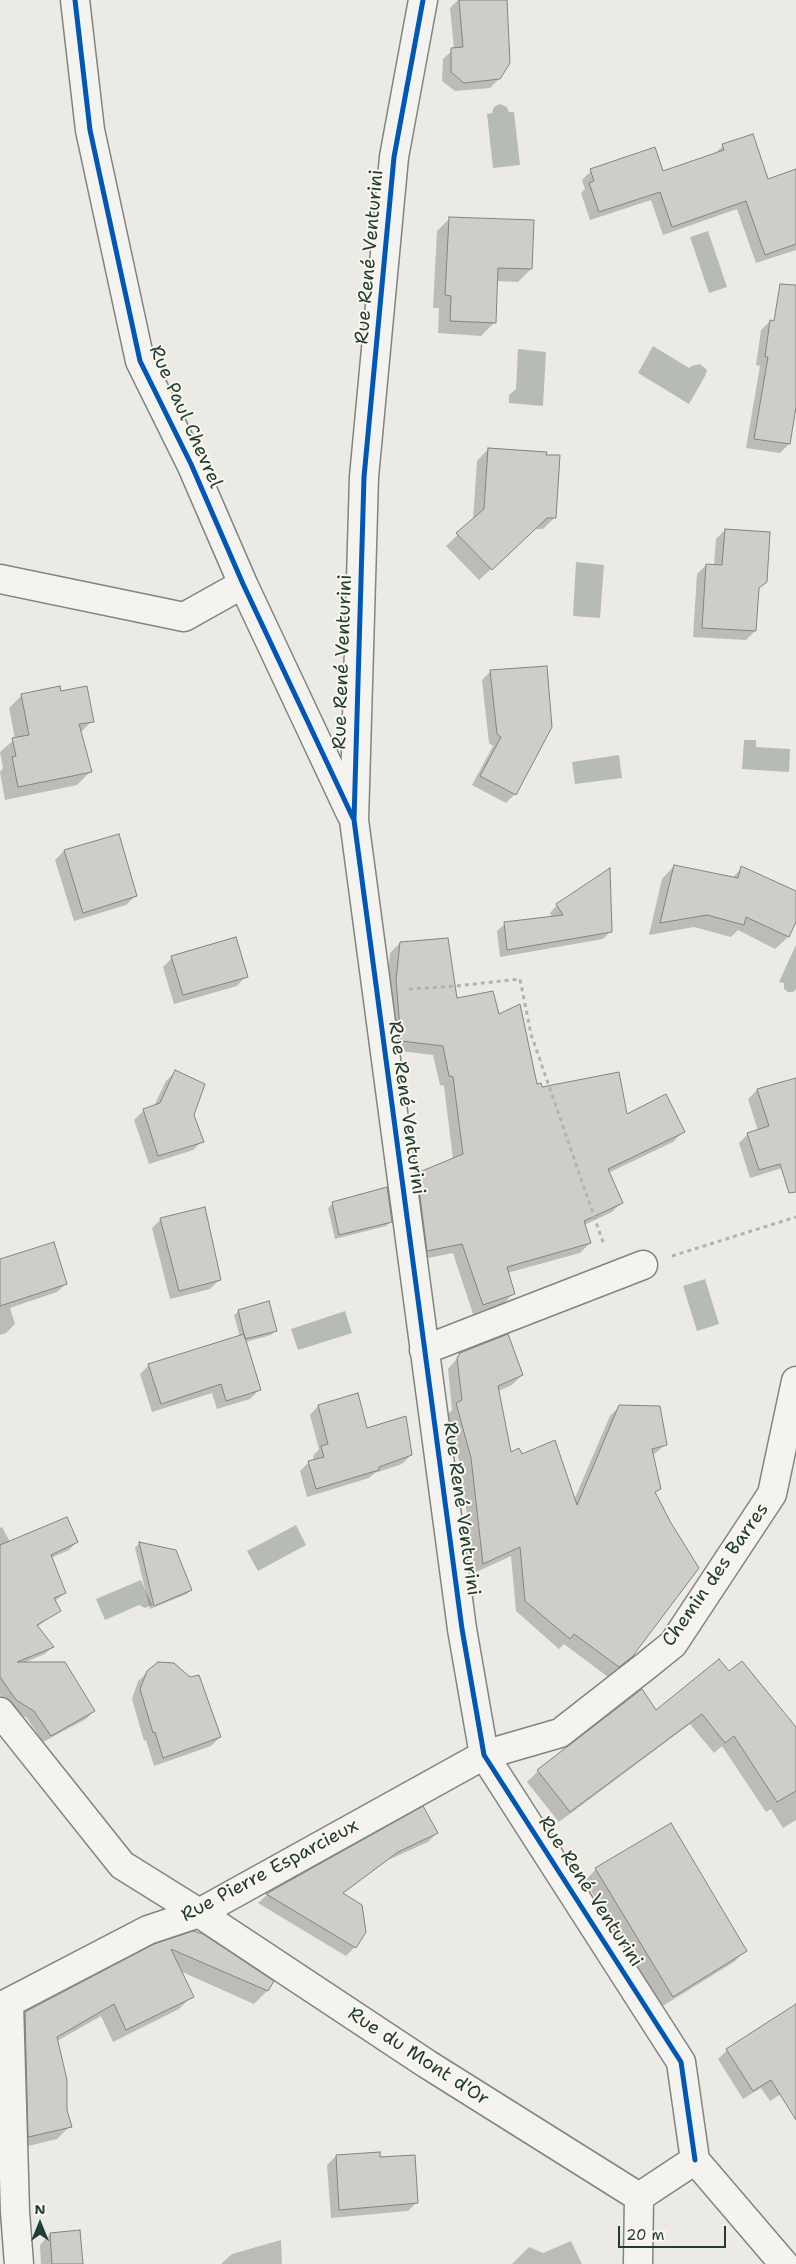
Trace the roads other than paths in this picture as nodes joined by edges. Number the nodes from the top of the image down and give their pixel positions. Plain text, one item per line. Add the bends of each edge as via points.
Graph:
1 (75, 0) edge
2 (423, 0) edge
3 (0, 579) edge
4 (243, 584) junction
5 (354, 820) junction
6 (643, 1265) road end
7 (424, 1350) junction
8 (796, 1381) edge
9 (0, 1712) edge
10 (484, 1755) junction
11 (199, 1913) junction
12 (4, 2005) edge
13 (695, 2160) junction
14 (639, 2197) junction
15 (19, 2264) edge
16 (638, 2264) edge
17 (784, 2264) edge

1 - 4 street, Rue Paul Chevrel via 90,130 140,361 191,464
2 - 5 street, Rue René Venturini via 394,157 364,477
3 - 4 street via 184,616
4 - 5 street, Rue Paul Chevrel
5 - 7 street, Rue René Venturini
6 - 7 street
7 - 10 street, Rue René Venturini via 462,1629
8 - 10 street, Chemin des Barres via 772,1494 673,1644 560,1733
9 - 11 street, Rue du Mont d'Or via 122,1865
10 - 11 street, Rue Pierre Esparcieux
10 - 13 street, Rue René Venturini via 681,2062
11 - 12 street, Rue Pierre Esparcieux via 148,1930
11 - 14 street, Rue du Mont d'Or via 427,2064
12 - 15 street
13 - 14 street
13 - 17 street
14 - 16 street

